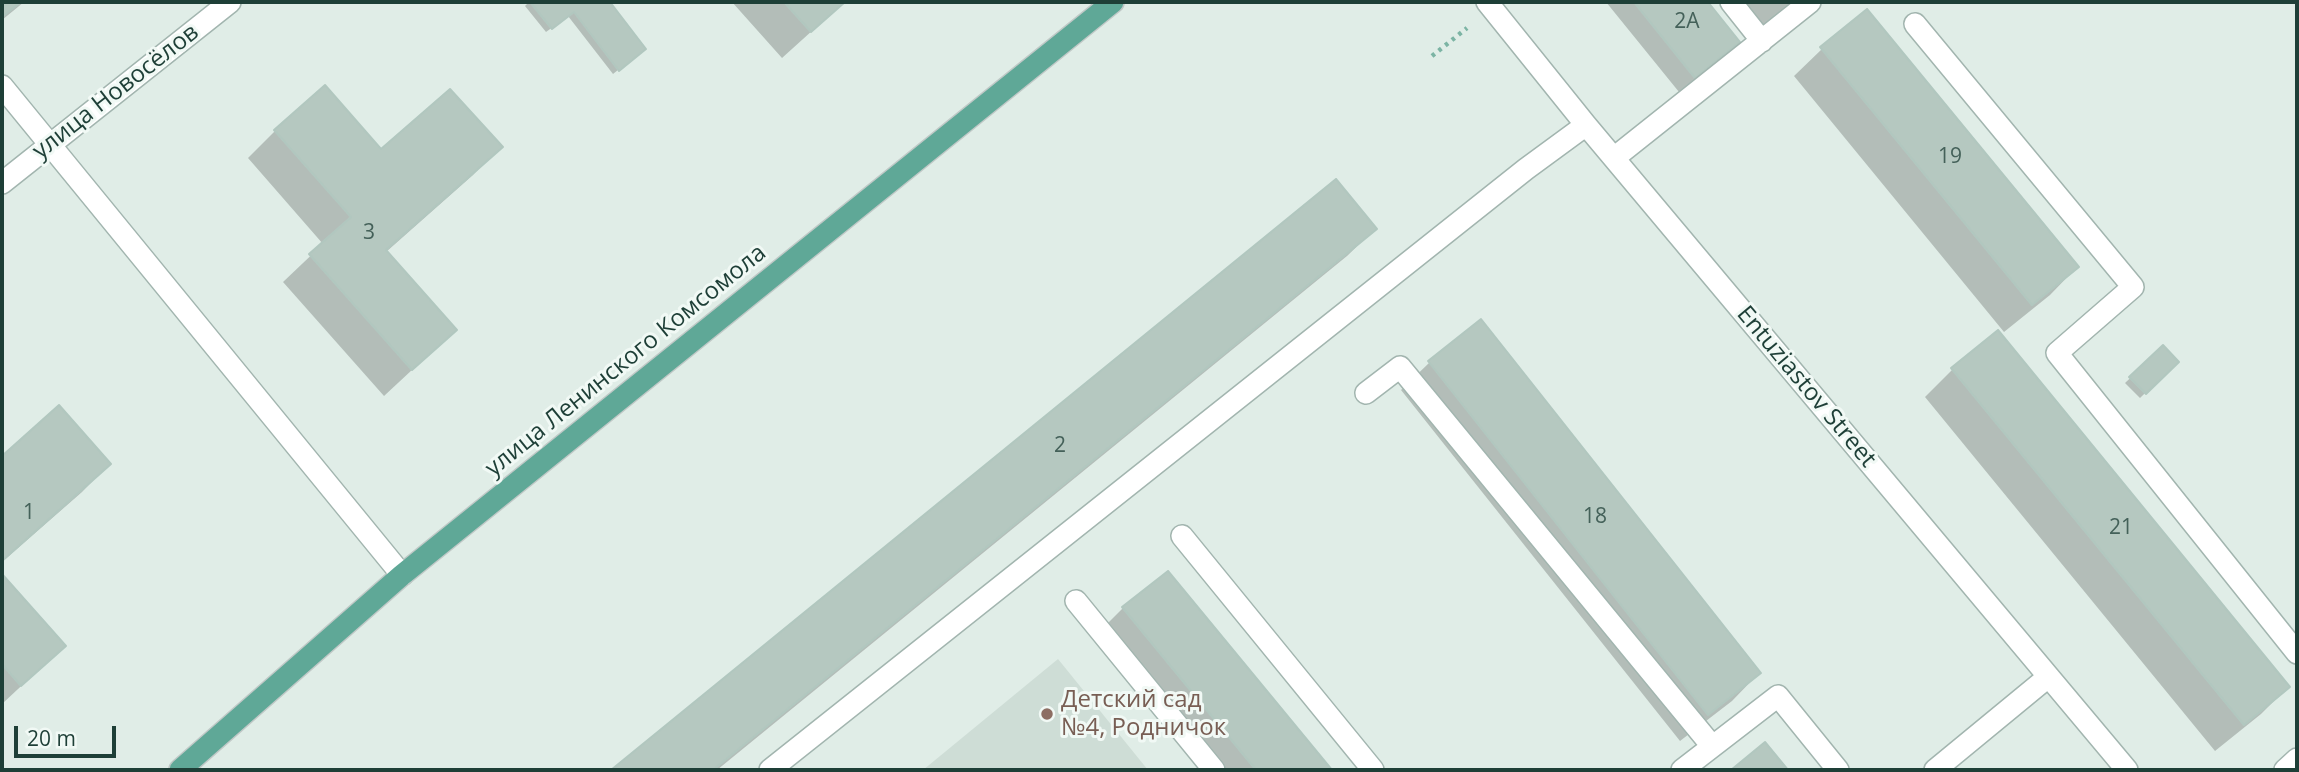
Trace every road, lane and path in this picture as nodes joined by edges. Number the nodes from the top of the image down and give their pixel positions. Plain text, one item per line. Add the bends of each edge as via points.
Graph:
1 (230, 2) edge
2 (1113, 2) edge
3 (1487, 2) edge
4 (1731, 2) edge
5 (1810, 2) edge
6 (1915, 24) dead end
7 (1467, 28) dead end
8 (1762, 41) junction
9 (1432, 56) dead end
10 (2, 86) edge
11 (1586, 125) junction
12 (50, 143) junction
13 (1615, 158) junction
14 (2, 183) edge
15 (1366, 393) dead end
16 (1182, 536) dead end
17 (402, 575) junction
18 (1076, 601) dead end
19 (2297, 653) edge
20 (2048, 677) junction
21 (1712, 746) junction
22 (2297, 759) edge
23 (180, 770) edge
24 (771, 770) edge
25 (1214, 770) edge
26 (1373, 770) edge
27 (1682, 770) edge
28 (1838, 770) edge
29 (1935, 770) edge
30 (2127, 770) edge
31 (2285, 770) edge

1 - 12 street, улица Новосёлов
2 - 17 main road, улица Ленинского Комсомола
3 - 11 street, Entuziastov Street
4 - 8 street
5 - 8 street
6 - 19 street via 2133,287 2057,353
7 - 9 path
8 - 13 street
10 - 12 street
11 - 13 street, Entuziastov Street
11 - 24 street
12 - 14 street, улица Новосёлов
12 - 17 street
13 - 20 street, Entuziastov Street
15 - 21 street via 1400,368
16 - 26 street
17 - 23 main road, улица Ленинского Комсомола
18 - 25 street
20 - 29 street
20 - 30 street, Entuziastov Street
21 - 27 street
21 - 28 street via 1778,696
22 - 31 street

